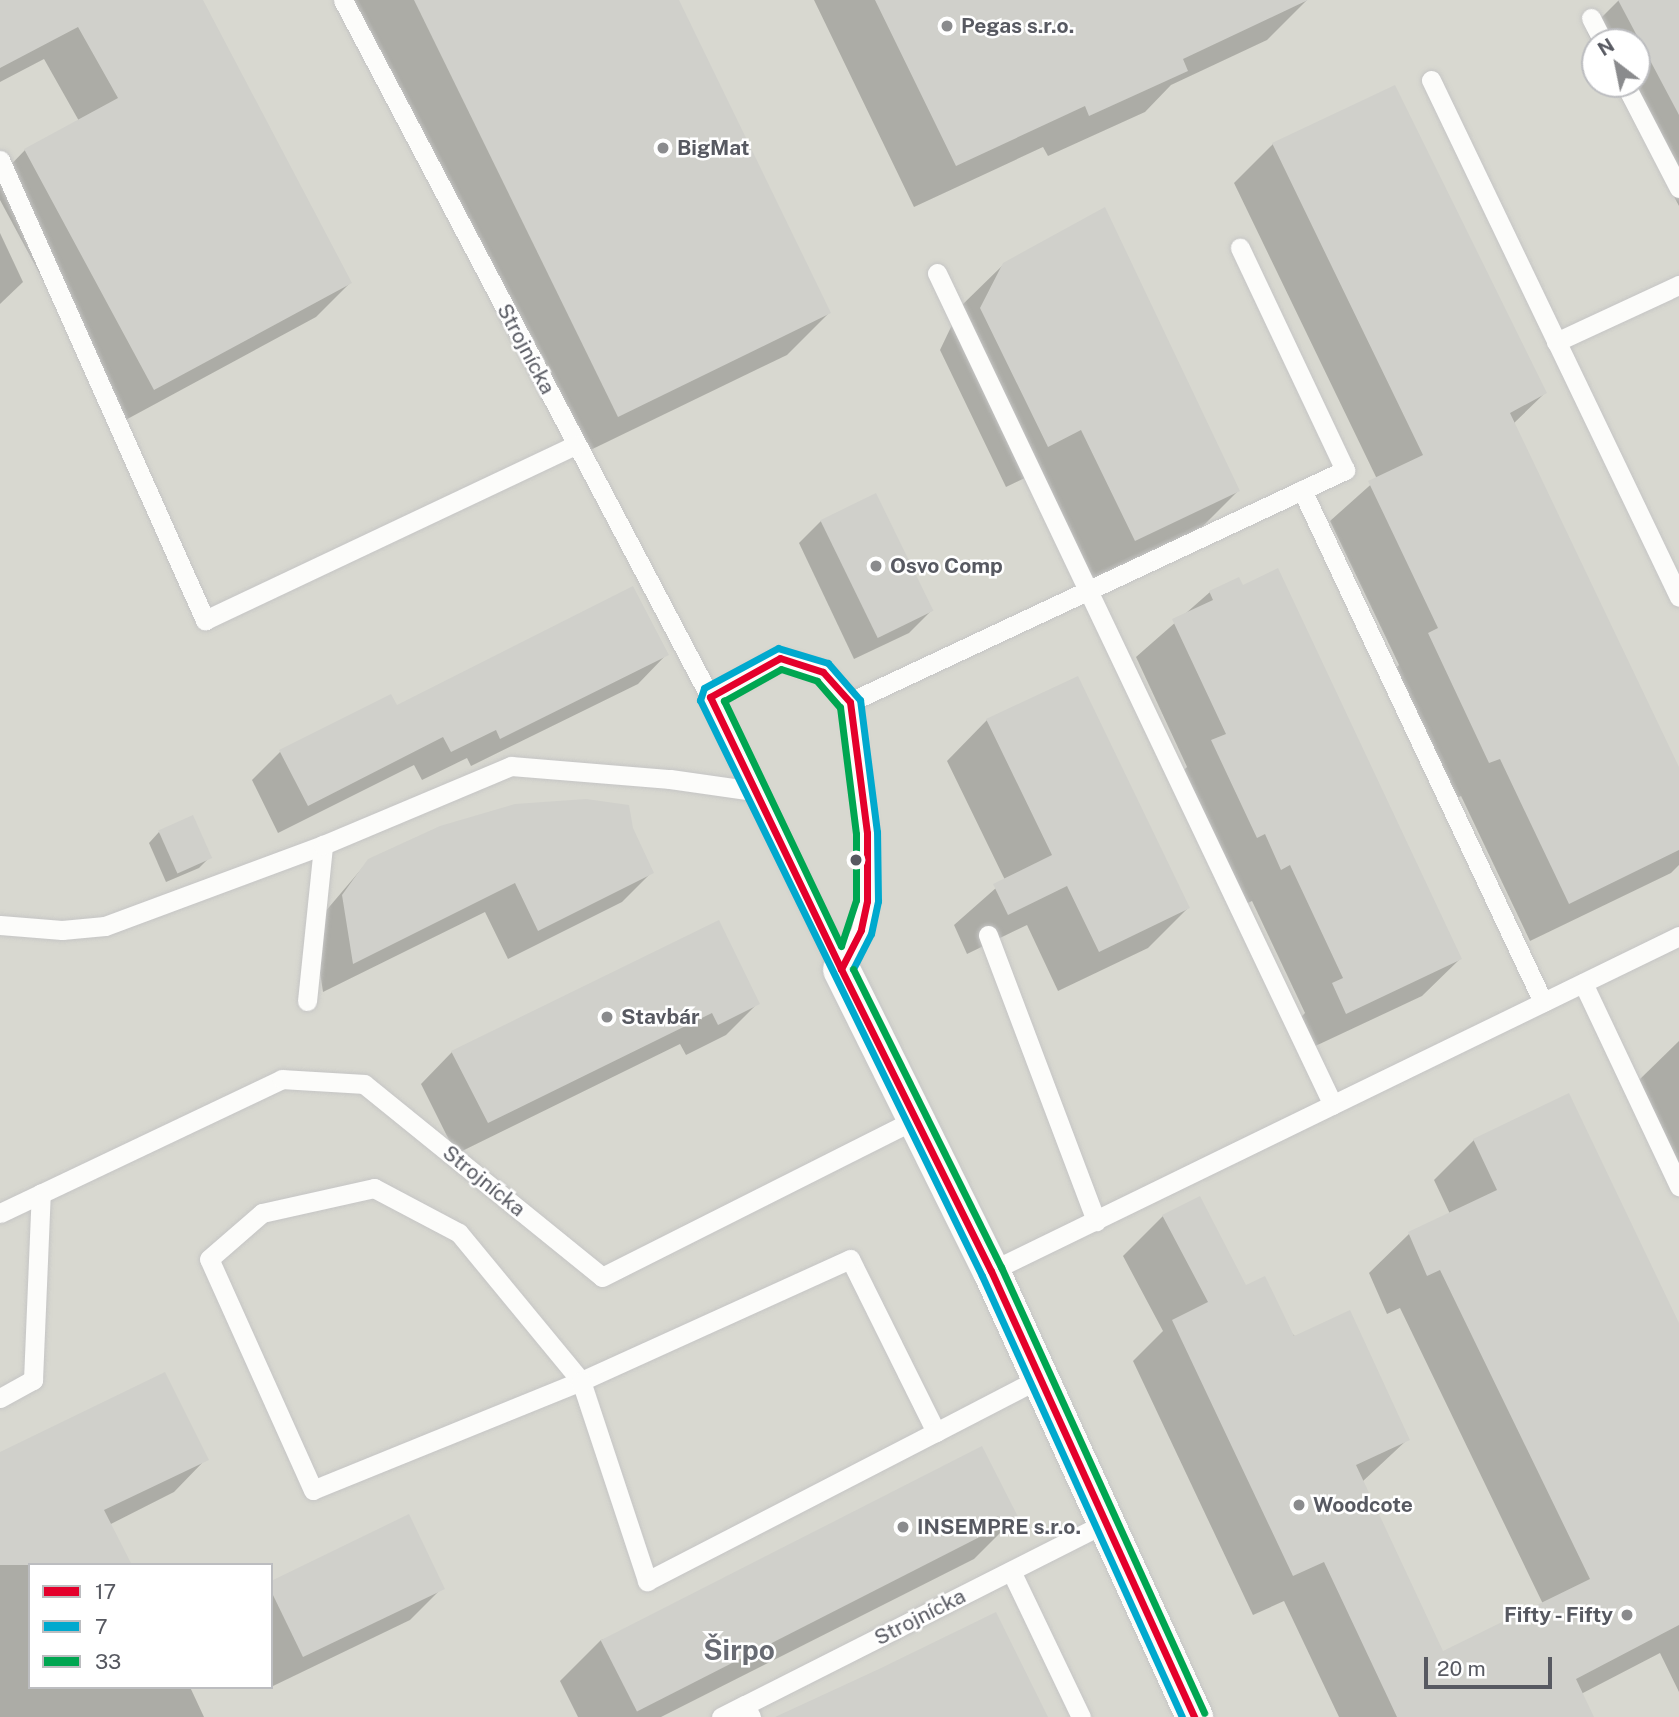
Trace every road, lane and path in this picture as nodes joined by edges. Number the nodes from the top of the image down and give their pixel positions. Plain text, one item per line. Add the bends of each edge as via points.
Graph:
1 (343, 0) edge
2 (1591, 18) dead end
3 (1596, 28) edge
4 (1431, 80) dead end
5 (1632, 98) edge
6 (0, 160) edge
7 (1679, 188) edge
8 (1240, 248) dead end
9 (937, 273) dead end
10 (1679, 285) edge
11 (1556, 342) junction
12 (576, 445) junction
13 (1302, 490) junction
14 (1089, 590) junction
15 (1679, 597) edge
16 (710, 697) junction
17 (849, 702) junction
18 (754, 791) junction
19 (323, 845) junction
20 (0, 925) edge
21 (988, 935) dead end
22 (1679, 936) edge
23 (841, 969) junction
24 (1583, 983) junction
25 (306, 1001) dead end
26 (1543, 1002) junction
27 (1333, 1105) junction
28 (916, 1119) junction
29 (1679, 1186) edge
30 (41, 1193) junction
31 (0, 1213) edge
32 (1096, 1222) junction
33 (991, 1271) junction
34 (1040, 1378) junction
35 (582, 1381) junction
36 (0, 1398) edge
37 (936, 1432) junction
38 (1106, 1523) junction
39 (1010, 1571) junction
40 (748, 1711) edge
41 (721, 1717) edge
42 (1081, 1717) edge
43 (1195, 1717) edge

1 - 12 lane, Strojnícka
2 - 3 lane
4 - 11 lane
5 - 7 lane
6 - 12 lane via 205,620
8 - 13 lane via 1345,470
9 - 14 lane
10 - 11 lane
11 - 15 lane
12 - 16 lane, Strojnícka
13 - 14 lane
13 - 26 lane
14 - 17 lane
14 - 27 lane
16 - 17 lane via 780,658 823,672
16 - 18 lane, Strojnícka
17 - 23 lane via 866,833 867,901 861,930
18 - 19 lane via 511,766
18 - 23 lane, Strojnícka
19 - 20 lane via 105,926 62,930
19 - 25 lane
21 - 32 lane
22 - 24 lane
23 - 28 street, Strojnícka
24 - 26 lane
24 - 29 lane
26 - 27 lane
27 - 32 lane
28 - 30 lane, Strojnícka via 602,1277 364,1084 282,1079
28 - 33 street, Strojnícka
30 - 31 lane, Strojnícka
30 - 36 lane via 33,1380
32 - 33 lane
33 - 34 street, Strojnícka
34 - 37 lane
34 - 38 street, Strojnícka
35 - 35 lane via 459,1233 374,1188 262,1213 209,1259 313,1490
35 - 37 lane via 850,1259
35 - 37 lane via 647,1581
38 - 39 lane, Strojnícka
38 - 43 street, Strojnícka
39 - 40 lane, Strojnícka
39 - 42 lane
40 - 41 lane, Strojnícka

